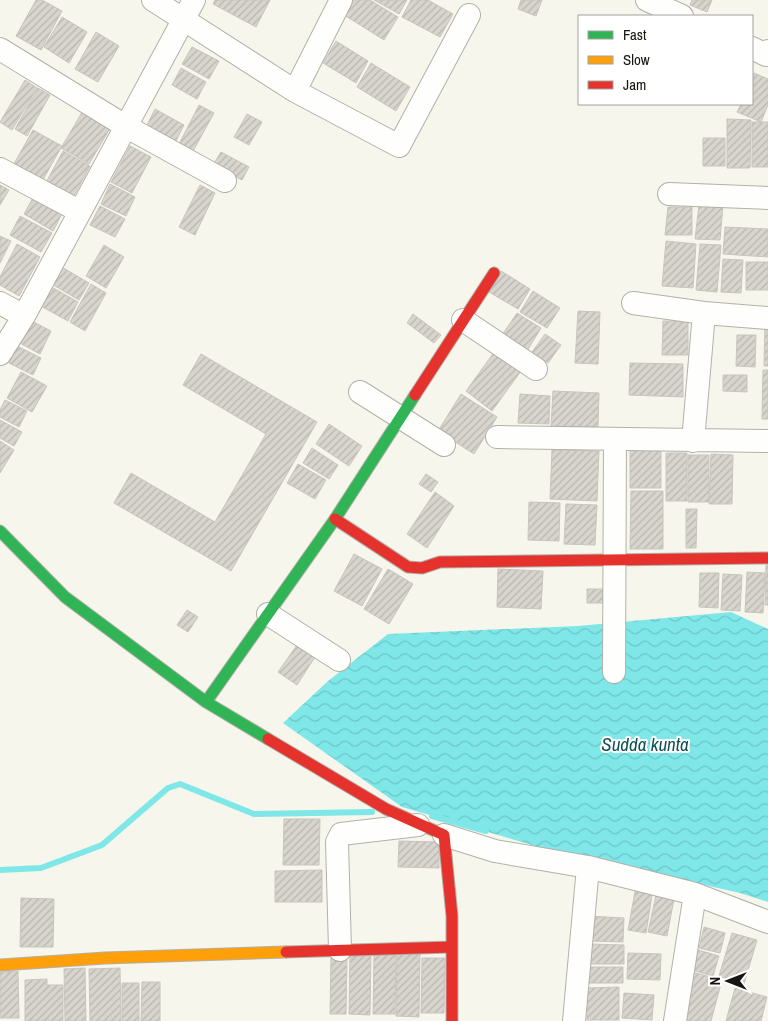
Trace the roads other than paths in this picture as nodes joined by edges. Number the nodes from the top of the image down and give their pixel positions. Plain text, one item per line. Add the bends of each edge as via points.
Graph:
1 (154, 0) edge
2 (194, 0) edge
3 (341, 0) edge
4 (647, 0) edge
5 (469, 15) dead end
6 (680, 15) edge
7 (182, 20) junction
8 (0, 49) edge
9 (295, 92) junction
10 (126, 127) junction
11 (0, 169) edge
12 (225, 181) dead end
13 (669, 194) dead end
14 (768, 198) edge
15 (79, 212) junction
16 (494, 273) dead end
17 (0, 303) edge
18 (633, 303) dead end
19 (704, 313) junction
20 (24, 316) junction
21 (768, 318) edge
22 (463, 320) junction
23 (0, 354) edge
24 (536, 369) dead end
25 (360, 392) dead end
26 (400, 418) junction
27 (497, 437) dead end
28 (615, 438) junction
29 (693, 441) junction
30 (768, 441) edge
31 (444, 445) dead end
32 (335, 519) junction
33 (0, 531) edge
34 (768, 558) edge
35 (615, 559) junction
36 (268, 614) junction
37 (339, 660) dead end
38 (614, 672) dead end
39 (206, 702) junction
40 (418, 826) junction
41 (451, 837) junction
42 (588, 867) junction
43 (695, 894) junction
44 (768, 922) edge
45 (452, 947) junction
46 (340, 950) junction
47 (0, 965) edge
48 (452, 1021) edge
49 (574, 1021) edge
50 (675, 1021) edge

1 - 7 street
2 - 7 street
3 - 9 street
4 - 6 street
5 - 9 street via 399,146
7 - 9 street
7 - 10 street
8 - 10 street
10 - 12 street
10 - 15 street
11 - 15 street
13 - 14 street
15 - 20 street
16 - 22 street
17 - 20 street
18 - 19 street
19 - 21 street
19 - 29 street
20 - 23 street
22 - 24 street
22 - 26 street
25 - 26 street
26 - 31 street
26 - 32 street
27 - 28 street
28 - 29 street
28 - 35 street
29 - 30 street
32 - 35 street via 408,567 422,568 440,562
32 - 36 street
33 - 39 street via 66,597
34 - 35 street
35 - 38 street
36 - 37 street
36 - 39 street
39 - 40 street
40 - 41 street
40 - 46 street via 342,834 337,842
41 - 42 street via 495,851
41 - 45 street
42 - 43 street
42 - 49 street
43 - 44 street
43 - 50 street
45 - 46 street
45 - 48 street
46 - 47 street

